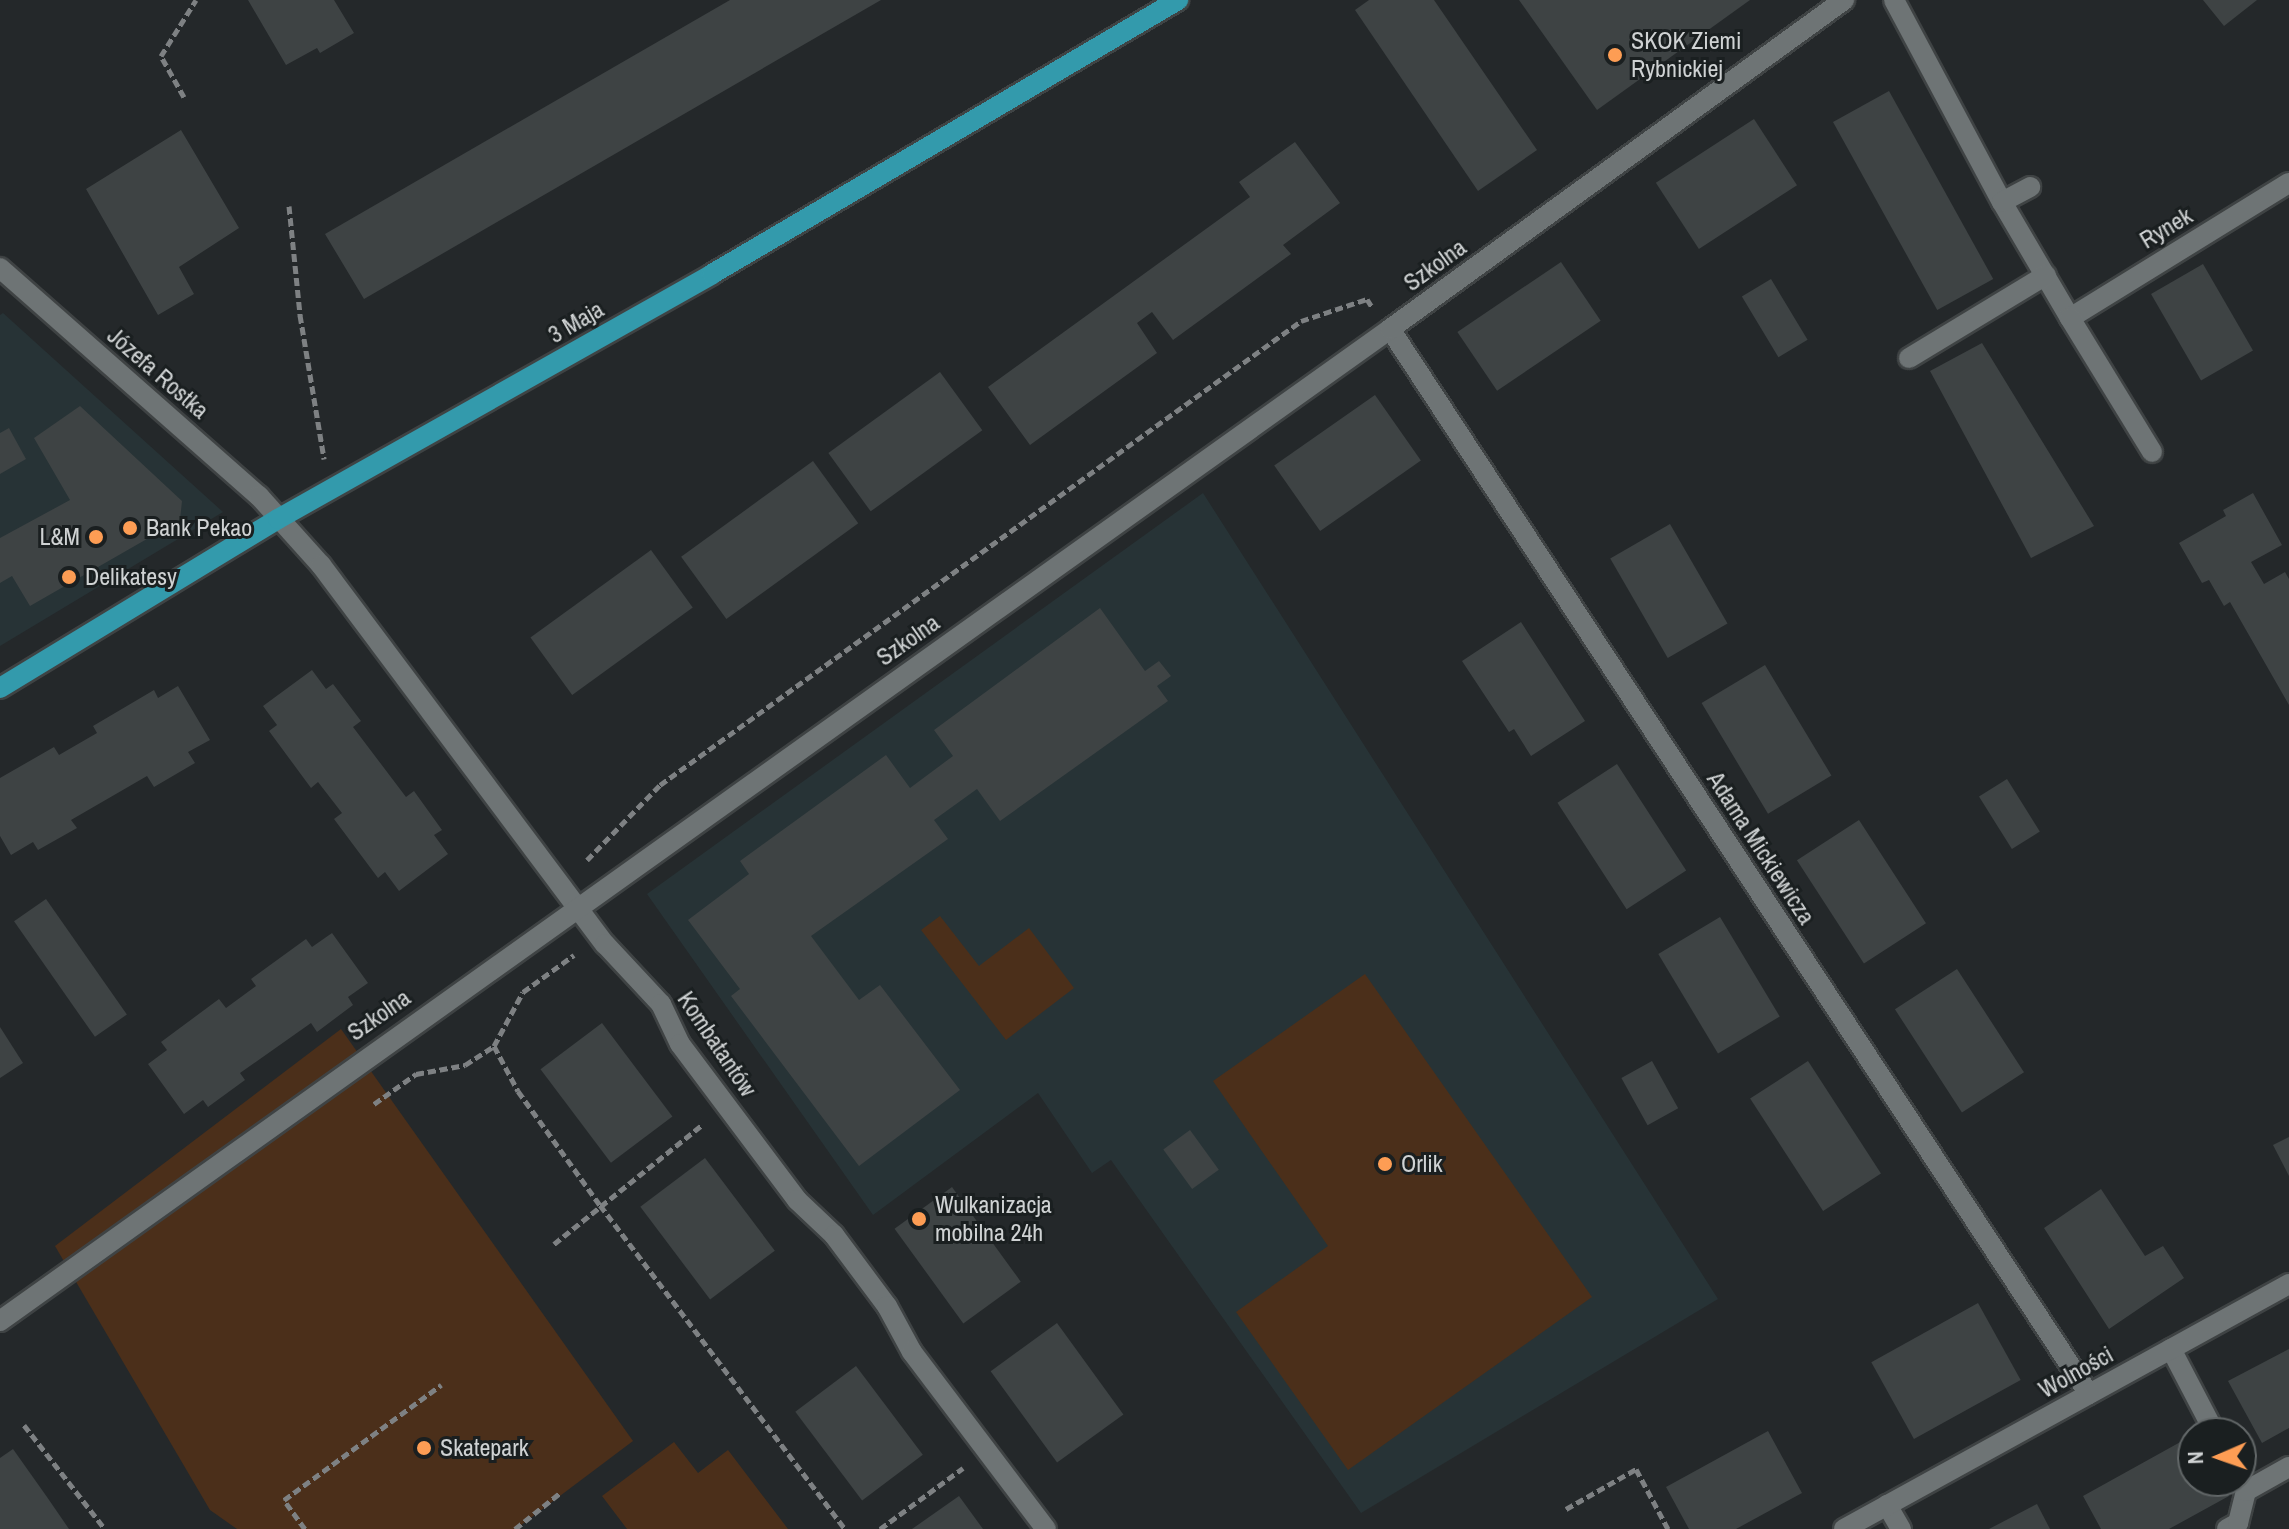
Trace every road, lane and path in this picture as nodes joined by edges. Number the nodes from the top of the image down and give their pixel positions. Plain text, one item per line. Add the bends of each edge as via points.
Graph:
1 (196, 0) edge
2 (1178, 0) edge
3 (1844, 0) edge
4 (1894, 0) edge
5 (184, 97) dead end
6 (2289, 183) edge
7 (2030, 187) dead end
8 (2002, 202) junction
9 (289, 206) dead end
10 (0, 268) edge
11 (2046, 275) junction
12 (2070, 318) junction
13 (1390, 329) junction
14 (1909, 358) dead end
15 (2152, 452) dead end
16 (324, 461) dead end
17 (278, 519) junction
18 (0, 688) edge
19 (584, 863) dead end
20 (577, 906) junction
21 (580, 951) dead end
22 (494, 1046) junction
23 (374, 1104) dead end
24 (707, 1121) dead end
25 (600, 1205) junction
26 (554, 1244) dead end
27 (2289, 1284) edge
28 (0, 1321) edge
29 (2171, 1349) junction
30 (732, 1366) dead end
31 (725, 1371) junction
32 (441, 1385) dead end
33 (2089, 1394) junction
34 (2207, 1417) edge
35 (24, 1425) dead end
36 (966, 1466) dead end
37 (2289, 1467) edge
38 (2257, 1481) edge
39 (560, 1493) dead end
40 (2242, 1497) edge
41 (1887, 1505) junction
42 (1566, 1509) dead end
43 (105, 1529) edge
44 (305, 1529) edge
45 (515, 1529) edge
46 (845, 1529) edge
47 (880, 1529) edge
48 (1046, 1529) edge
49 (1668, 1529) edge
50 (1844, 1529) edge
51 (1901, 1529) edge
52 (2227, 1529) edge

1 - 5 path via 161,56
2 - 17 main road, 3 Maja via 712,274
3 - 13 street, Szkolna
4 - 8 street
6 - 12 street, Rynek
7 - 8 street
8 - 11 street
9 - 16 path
10 - 17 street, Józefa Rostka via 259,496
11 - 12 street
11 - 14 street
12 - 15 street
13 - 19 path via 1367,299 1301,321 660,785
13 - 20 street, Szkolna
13 - 33 street, Adama Mickiewicza
17 - 18 main road, 3 Maja
17 - 20 street, Kombatantów via 321,565
20 - 28 street, Szkolna
20 - 48 street, Kombatantów via 661,1004 680,1044 797,1200 834,1235 887,1306 912,1352
21 - 22 path via 523,992
22 - 23 path via 465,1065 416,1074
22 - 25 path via 518,1091
24 - 25 path
25 - 26 path
25 - 31 path
27 - 29 street, Wolności
29 - 33 street, Wolności
29 - 34 street
30 - 31 path
31 - 46 path
32 - 44 path via 284,1500
33 - 41 street, Wolności
35 - 43 path
36 - 47 path
37 - 38 street
39 - 45 path
40 - 52 street via 2238,1523
41 - 50 street, Wolności
41 - 51 street
42 - 49 path via 1636,1469

